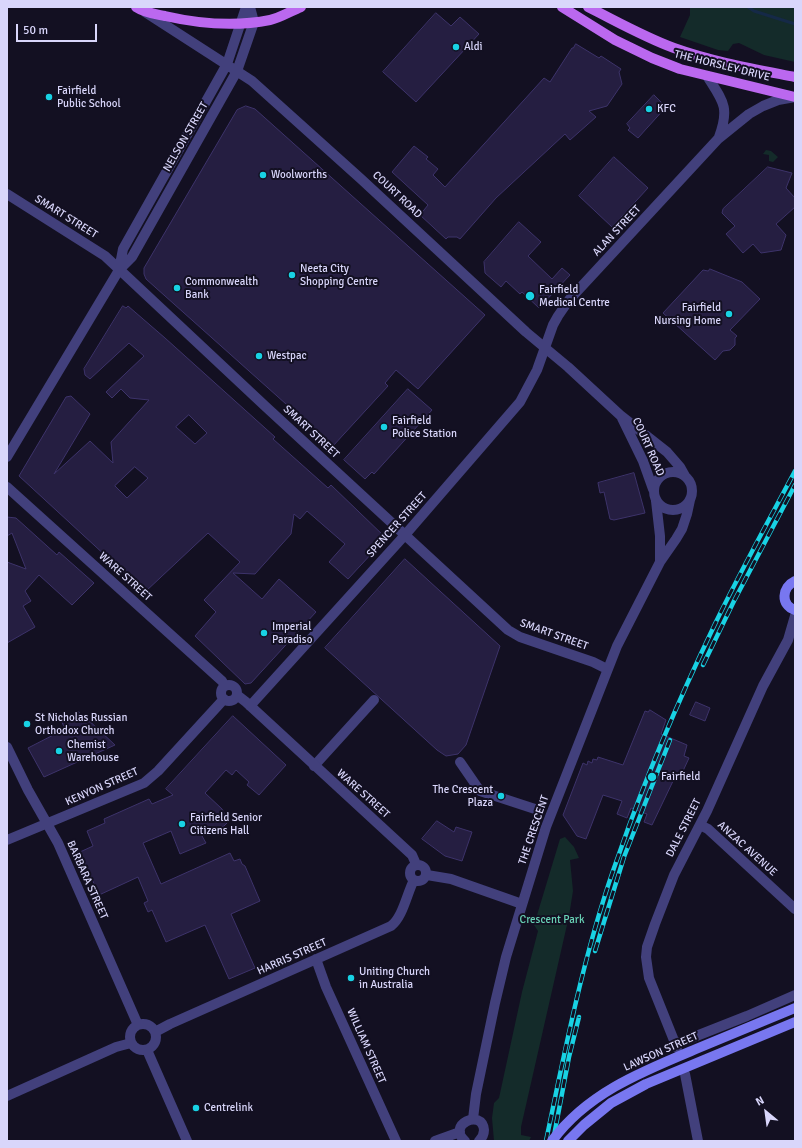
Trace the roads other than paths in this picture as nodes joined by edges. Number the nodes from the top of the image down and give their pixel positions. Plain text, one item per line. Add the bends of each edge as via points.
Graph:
1 (246, 7) edge
2 (250, 7) edge
3 (301, 7) edge
4 (562, 7) edge
5 (588, 7) edge
6 (140, 9) edge
7 (254, 22) junction
8 (242, 24) junction
9 (227, 64) junction
10 (237, 71) junction
11 (707, 76) junction
12 (795, 77) edge
13 (795, 97) edge
14 (718, 139) junction
15 (7, 194) edge
16 (119, 270) junction
17 (545, 348) junction
18 (620, 415) junction
19 (7, 457) edge
20 (684, 476) junction
21 (7, 487) edge
22 (653, 489) junction
23 (690, 500) junction
24 (656, 501) junction
25 (405, 534) junction
26 (660, 562) junction
27 (795, 581) edge
28 (795, 610) edge
29 (795, 616) edge
30 (607, 669) junction
31 (225, 686) junction
32 (237, 695) junction
33 (224, 699) junction
34 (374, 700) dead end
35 (250, 706) junction
36 (7, 747) edge
37 (460, 762) dead end
38 (314, 766) junction
39 (538, 810) dead end
40 (47, 824) junction
41 (700, 825) junction
42 (7, 840) edge
43 (416, 864) junction
44 (427, 875) junction
45 (414, 880) junction
46 (522, 904) junction
47 (795, 909) edge
48 (316, 959) junction
49 (795, 995) edge
50 (795, 1008) edge
51 (795, 1022) edge
52 (138, 1025) junction
53 (155, 1032) junction
54 (131, 1043) junction
55 (677, 1046) joint
56 (147, 1050) junction
57 (685, 1074) dead end
58 (7, 1096) edge
59 (473, 1119) junction
60 (462, 1137) edge
61 (188, 1141) edge
62 (396, 1141) edge
63 (435, 1141) edge
64 (478, 1141) edge
65 (552, 1141) edge
66 (568, 1141) edge
67 (698, 1141) edge

1 - 8 street, NELSON STREET
2 - 7 street
3 - 7 main road via 272,20
4 - 11 main road, THE HORSLEY DRIVE via 615,40 652,58
5 - 12 main road, THE HORSLEY DRIVE via 674,48
6 - 8 main road via 186,21
6 - 9 street, COURT ROAD
7 - 8 main road
7 - 10 street, NELSON STREET
8 - 9 street, NELSON STREET
9 - 10 street, COURT ROAD
9 - 16 street, NELSON STREET via 123,249
10 - 16 street, NELSON STREET via 132,257
10 - 17 street, COURT ROAD via 290,114
11 - 13 main road, THE HORSLEY DRIVE
11 - 14 street, ALAN STREET via 724,106 725,116
13 - 14 street, ALAN STREET via 778,100 749,114
14 - 17 street, ALAN STREET via 569,300 558,316
15 - 16 street, SMART STREET via 105,256
16 - 19 street, NELSON STREET
16 - 25 street, SMART STREET
17 - 18 street, COURT ROAD
17 - 25 street, SPENCER STREET via 520,402
18 - 20 street, COURT ROAD via 667,452 680,466
18 - 22 street, COURT ROAD via 643,461
20 - 22 street via 668,472 658,478
20 - 23 street via 692,489
21 - 31 street, WARE STREET
22 - 24 street
23 - 24 street via 681,508 670,510
23 - 26 street via 682,529
24 - 26 street
25 - 30 street, SMART STREET via 508,630 520,637
25 - 35 street, SPENCER STREET
26 - 30 street, THE CRESCENT
27 - 28 main road via 787,586 784,596 788,605
29 - 41 street, DALE STREET via 788,640 763,686
30 - 46 street, THE CRESCENT via 549,819
31 - 32 street via 234,686
31 - 33 street via 221,691
32 - 33 street via 232,701
32 - 35 street, WARE STREET
33 - 40 street, KENYON STREET via 144,783
34 - 38 street
35 - 38 street, WARE STREET
36 - 40 street, BARBARA STREET
37 - 39 street via 480,791
38 - 43 street, WARE STREET via 412,855
40 - 42 street, KENYON STREET
40 - 52 street, BARBARA STREET via 58,843
41 - 47 street, ANZAC AVENUE
41 - 55 street, DALE STREET via 674,875 647,947 647,968
43 - 44 street via 422,865
43 - 45 street via 410,869
44 - 45 street via 420,881
44 - 46 street via 451,879
45 - 48 street, HARRIS STREET via 395,924
46 - 59 street, THE CRESCENT via 495,1003
48 - 53 street, HARRIS STREET
48 - 62 street, WILLIAM STREET via 326,987
49 - 55 street, LAWSON STREET
50 - 65 main road, LAWSON STREET, bridge via 648,1069 610,1088 576,1115
51 - 66 main road, LAWSON STREET, bridge via 646,1084 612,1102
52 - 53 street via 149,1025
52 - 54 street via 130,1034
53 - 56 street via 156,1041
54 - 56 street via 138,1049
54 - 58 street
56 - 61 street
57 - 67 street
59 - 60 street via 464,1122 460,1128
59 - 64 street via 484,1128 483,1136
60 - 63 street

